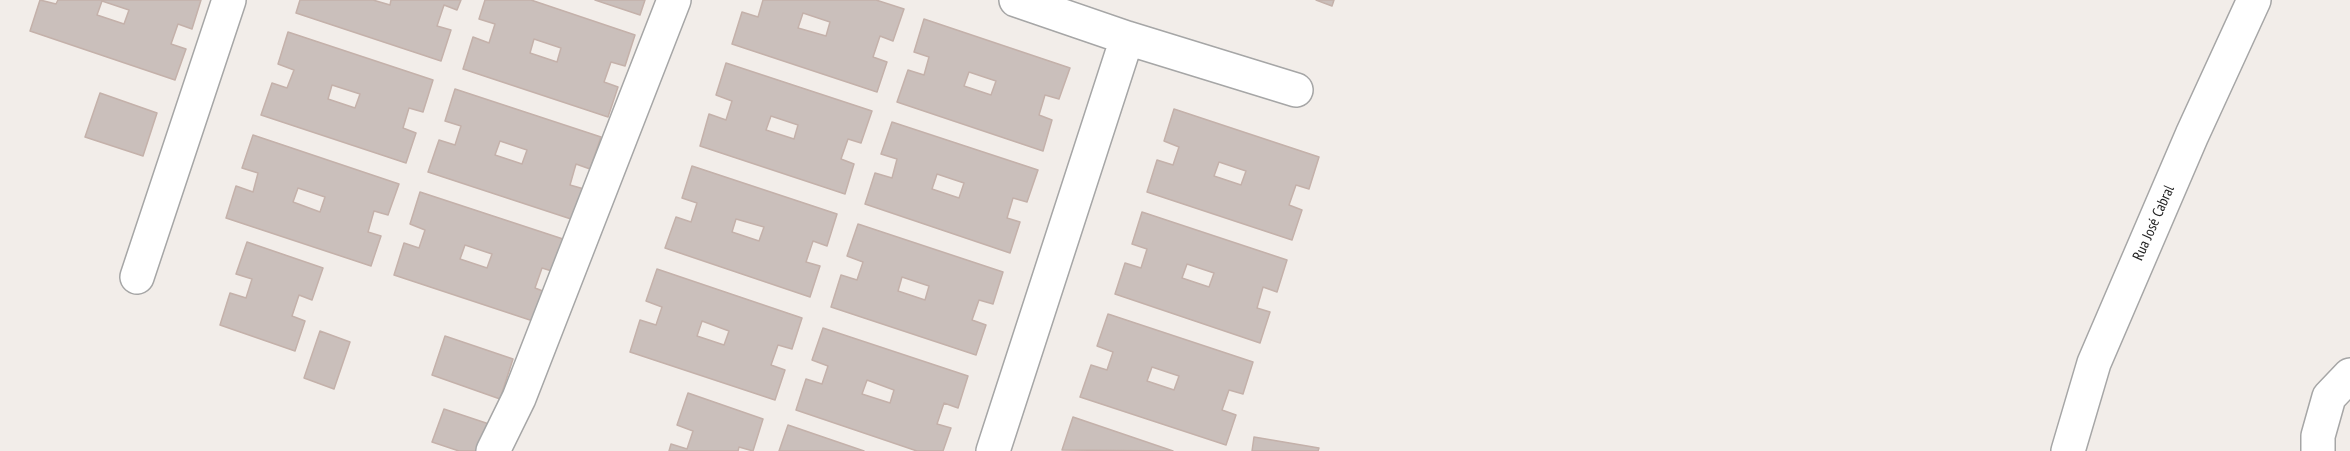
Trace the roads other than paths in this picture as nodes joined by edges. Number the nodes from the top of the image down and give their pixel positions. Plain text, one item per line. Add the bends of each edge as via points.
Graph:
1 (230, 0) edge
2 (674, 0) edge
3 (1016, 0) edge
4 (2254, 0) edge
5 (1126, 38) junction
6 (1296, 90) dead end
7 (137, 277) dead end
8 (2350, 375) edge
9 (493, 451) edge
10 (993, 451) edge
11 (2068, 451) edge
12 (2318, 451) edge

1 - 7 street
2 - 9 street via 519,398
3 - 5 street
4 - 11 street, Rua José Cabral via 2094,363
5 - 6 street
5 - 10 street
8 - 12 street via 2329,397

